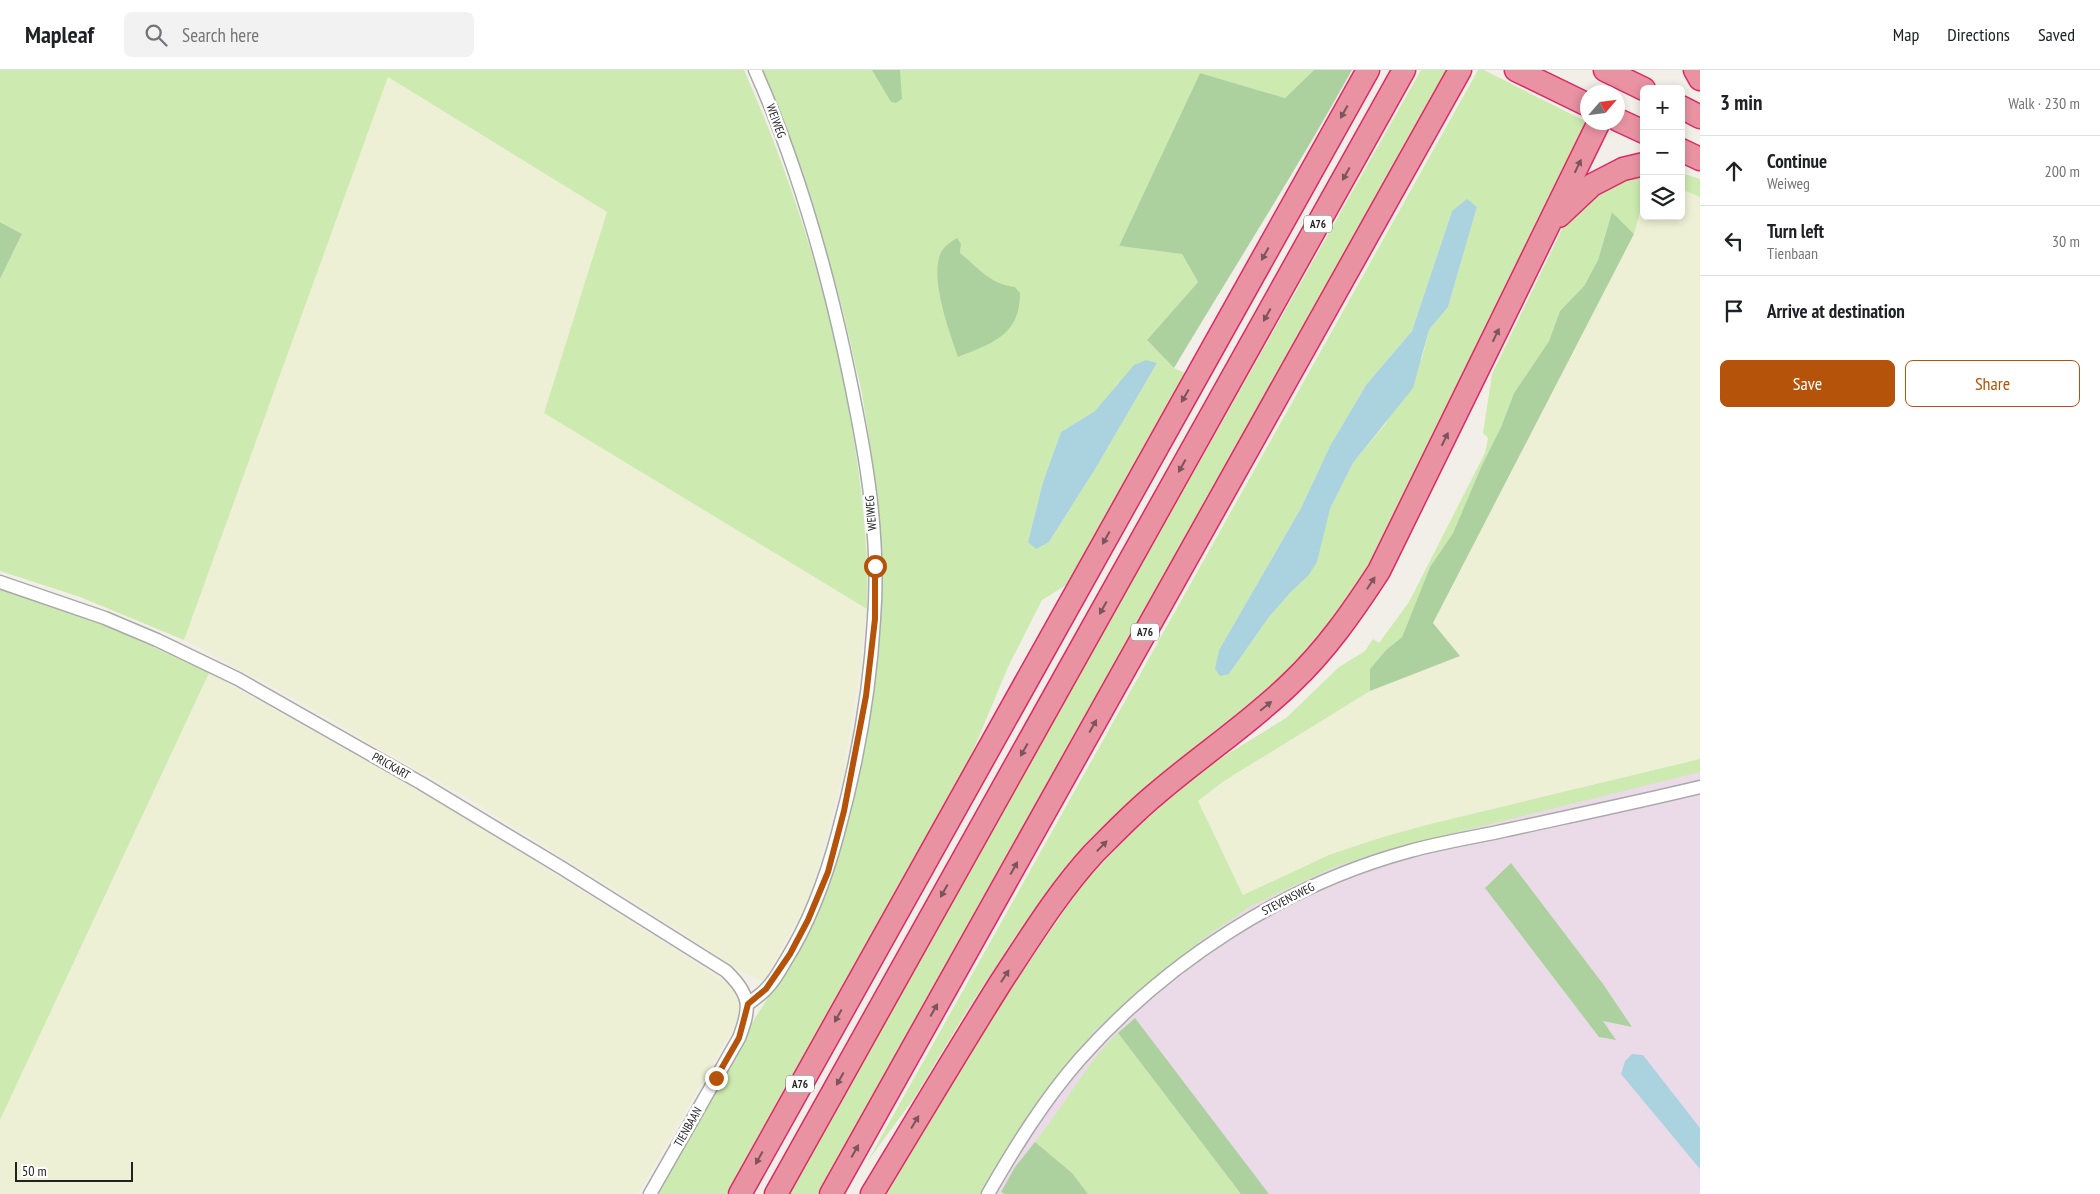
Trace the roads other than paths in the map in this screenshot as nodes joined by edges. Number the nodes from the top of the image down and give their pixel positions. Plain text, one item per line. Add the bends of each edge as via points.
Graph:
1 (755, 70) edge
2 (1368, 70) edge
3 (1404, 70) edge
4 (1460, 70) edge
5 (1516, 70) edge
6 (1695, 70) edge
7 (1616, 77) edge
8 (1700, 79) edge
9 (1640, 87) edge
10 (1580, 101) edge
11 (1685, 109) edge
12 (1700, 116) edge
13 (1625, 123) edge
14 (1595, 130) edge
15 (1640, 130) edge
16 (1685, 152) edge
17 (1700, 159) edge
18 (1640, 165) edge
19 (1685, 165) edge
20 (1700, 167) edge
21 (1549, 225) junction
22 (0, 582) edge
23 (1700, 787) edge
24 (748, 1004) junction
25 (650, 1194) edge
26 (740, 1194) edge
27 (776, 1194) edge
28 (831, 1194) edge
29 (872, 1194) edge
30 (988, 1194) edge

1 - 24 street, WEIWEG via 803,197 850,375 867,467 875,548 875,602 861,726 828,872 790,954 766,989
2 -> 26 highway, A76
3 -> 27 highway, A76
28 -> 4 highway, A76
5 - 10 highway
6 - 8 highway
7 - 9 highway
11 - 12 highway
13 - 15 highway
21 -> 14 highway
16 - 17 highway
18 - 21 highway via 1623,169 1592,185
19 - 20 highway
29 -> 21 highway via 1027,942 1092,856 1154,795 1293,682 1346,622 1379,571
22 - 24 street, PRICKART via 157,640 290,707 706,957 737,982
23 - 30 street, STEVENSWEG via 1410,851 1335,876 1249,920 1173,971 1092,1046 1032,1122
24 - 25 street, TIENBAAN via 739,1038

